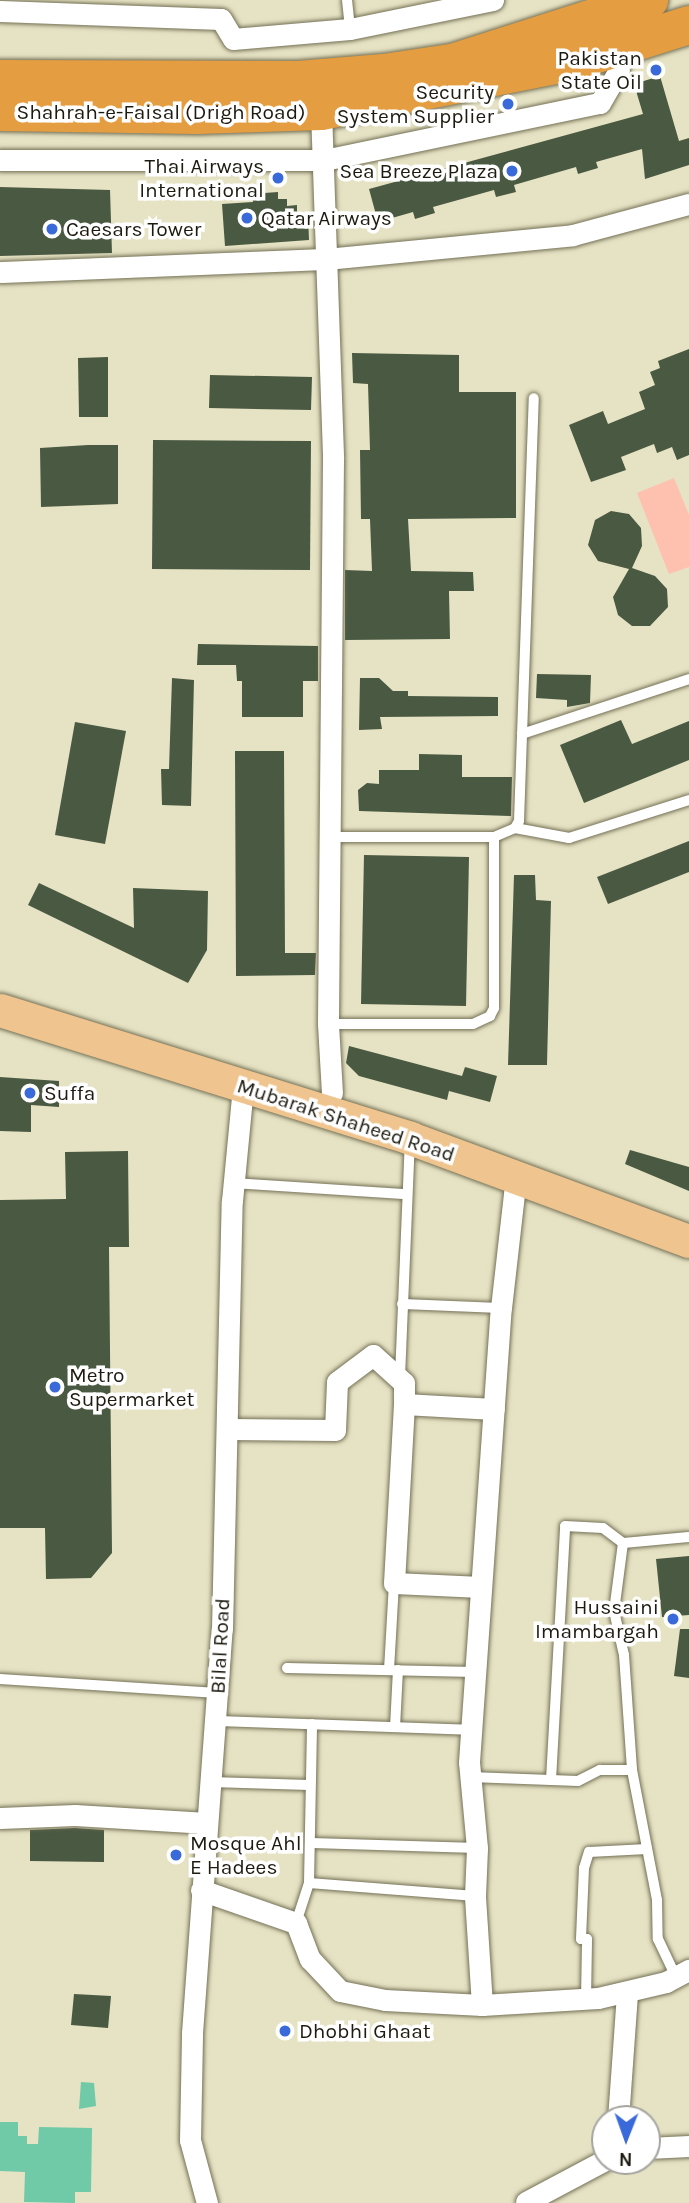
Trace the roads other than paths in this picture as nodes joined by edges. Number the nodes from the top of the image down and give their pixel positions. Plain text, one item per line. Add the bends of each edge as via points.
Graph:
1 (347, 0) edge
2 (493, 0) edge
3 (649, 0) edge
4 (93, 8) edge
5 (219, 9) edge
6 (0, 11) edge
7 (689, 25) edge
8 (351, 29) junction
9 (619, 69) dead end
10 (0, 79) edge
11 (321, 111) junction
12 (0, 112) edge
13 (0, 160) edge
14 (324, 160) junction
15 (689, 204) edge
16 (326, 259) junction
17 (0, 272) edge
18 (534, 398) dead end
19 (689, 679) edge
20 (522, 734) junction
21 (689, 800) edge
22 (515, 828) junction
23 (331, 837) junction
24 (494, 838) junction
25 (0, 991) edge
26 (0, 1010) edge
27 (328, 1024) junction
28 (243, 1086) junction
29 (332, 1093) junction
30 (410, 1139) junction
31 (516, 1177) junction
32 (234, 1183) junction
33 (406, 1194) junction
34 (689, 1219) edge
35 (689, 1241) edge
36 (402, 1304) junction
37 (501, 1308) junction
38 (400, 1379) junction
39 (404, 1404) junction
40 (494, 1409) junction
41 (228, 1429) junction
42 (689, 1537) edge
43 (624, 1543) junction
44 (394, 1583) junction
45 (481, 1587) junction
46 (287, 1668) dead end
47 (393, 1670) junction
48 (475, 1672) junction
49 (0, 1679) edge
50 (218, 1693) junction
51 (216, 1721) junction
52 (312, 1724) junction
53 (395, 1727) junction
54 (471, 1730) junction
55 (632, 1770) junction
56 (470, 1777) junction
57 (551, 1780) junction
58 (211, 1782) junction
59 (309, 1785) junction
60 (0, 1818) edge
61 (207, 1823) junction
62 (312, 1843) junction
63 (477, 1848) junction
64 (647, 1849) junction
65 (309, 1883) junction
66 (201, 1890) junction
67 (475, 1896) junction
68 (296, 1923) junction
69 (682, 1973) edge
70 (627, 1994) junction
71 (586, 1999) junction
72 (482, 2005) junction
73 (619, 2105) edge
74 (689, 2146) edge
75 (661, 2147) edge
76 (591, 2168) edge
77 (536, 2201) edge
78 (207, 2203) edge

1 - 8 lane
2 - 8 street via 494,4
3 - 10 highway, Shahrah-e-Faisal (Drigh Road) via 452,63 384,73 298,80
4 - 5 street
4 - 6 street
5 - 8 street via 233,39
7 - 11 highway, Shahrah-e-Faisal (Drigh Road) via 575,61
9 - 14 street via 600,103
11 - 12 highway, Shahrah-e-Faisal (Drigh Road) via 198,115
11 - 14 street
13 - 14 street
14 - 16 street
15 - 16 street via 573,235
16 - 17 street
16 - 23 street via 333,459
18 - 20 lane
19 - 20 lane
20 - 22 lane
21 - 22 lane via 569,838
22 - 24 lane
23 - 24 lane
23 - 27 street
24 - 27 lane via 494,1007 490,1016 473,1024
25 - 29 main road, Mubarak Shaheed Road
26 - 28 main road, Mubarak Shaheed Road
27 - 29 street
28 - 30 main road, Mubarak Shaheed Road
28 - 32 street, Bilal Road
29 - 34 main road, Mubarak Shaheed Road
30 - 31 main road, Mubarak Shaheed Road
30 - 33 lane
31 - 35 main road, Mubarak Shaheed Road
31 - 37 street
32 - 33 lane
32 - 41 street, Bilal Road
33 - 36 lane
36 - 37 lane
36 - 38 lane
37 - 40 street
38 - 39 street
38 - 41 street via 373,1355 337,1382 335,1430
39 - 40 street
39 - 44 street
40 - 45 street
41 - 50 street, Bilal Road
42 - 43 lane
43 - 55 lane via 614,1611 624,1655
43 - 57 lane via 603,1528 565,1526
44 - 45 street
44 - 47 lane
45 - 48 street
46 - 47 lane
47 - 48 lane
47 - 53 lane
48 - 54 street
49 - 50 lane
50 - 51 street, Bilal Road
51 - 52 lane
51 - 58 street, Bilal Road
52 - 53 lane
52 - 59 lane
53 - 54 lane
54 - 56 street
55 - 57 lane via 600,1770 578,1781
55 - 64 lane
56 - 57 lane
56 - 63 street
58 - 59 lane
58 - 61 street, Bilal Road
59 - 62 lane
60 - 61 street via 75,1815
61 - 66 street, Bilal Road
62 - 63 lane
62 - 65 lane
63 - 67 street
64 - 69 lane via 657,1900 658,1939
64 - 71 lane via 589,1852 584,1868 582,1939 587,1939
65 - 67 lane
65 - 68 lane
66 - 68 street
66 - 78 street, Bilal Road via 190,2140
67 - 72 street
68 - 72 street via 310,1959 340,1991 385,2000
69 - 70 street
70 - 71 street
70 - 73 street
71 - 72 street
74 - 75 street
76 - 77 street

